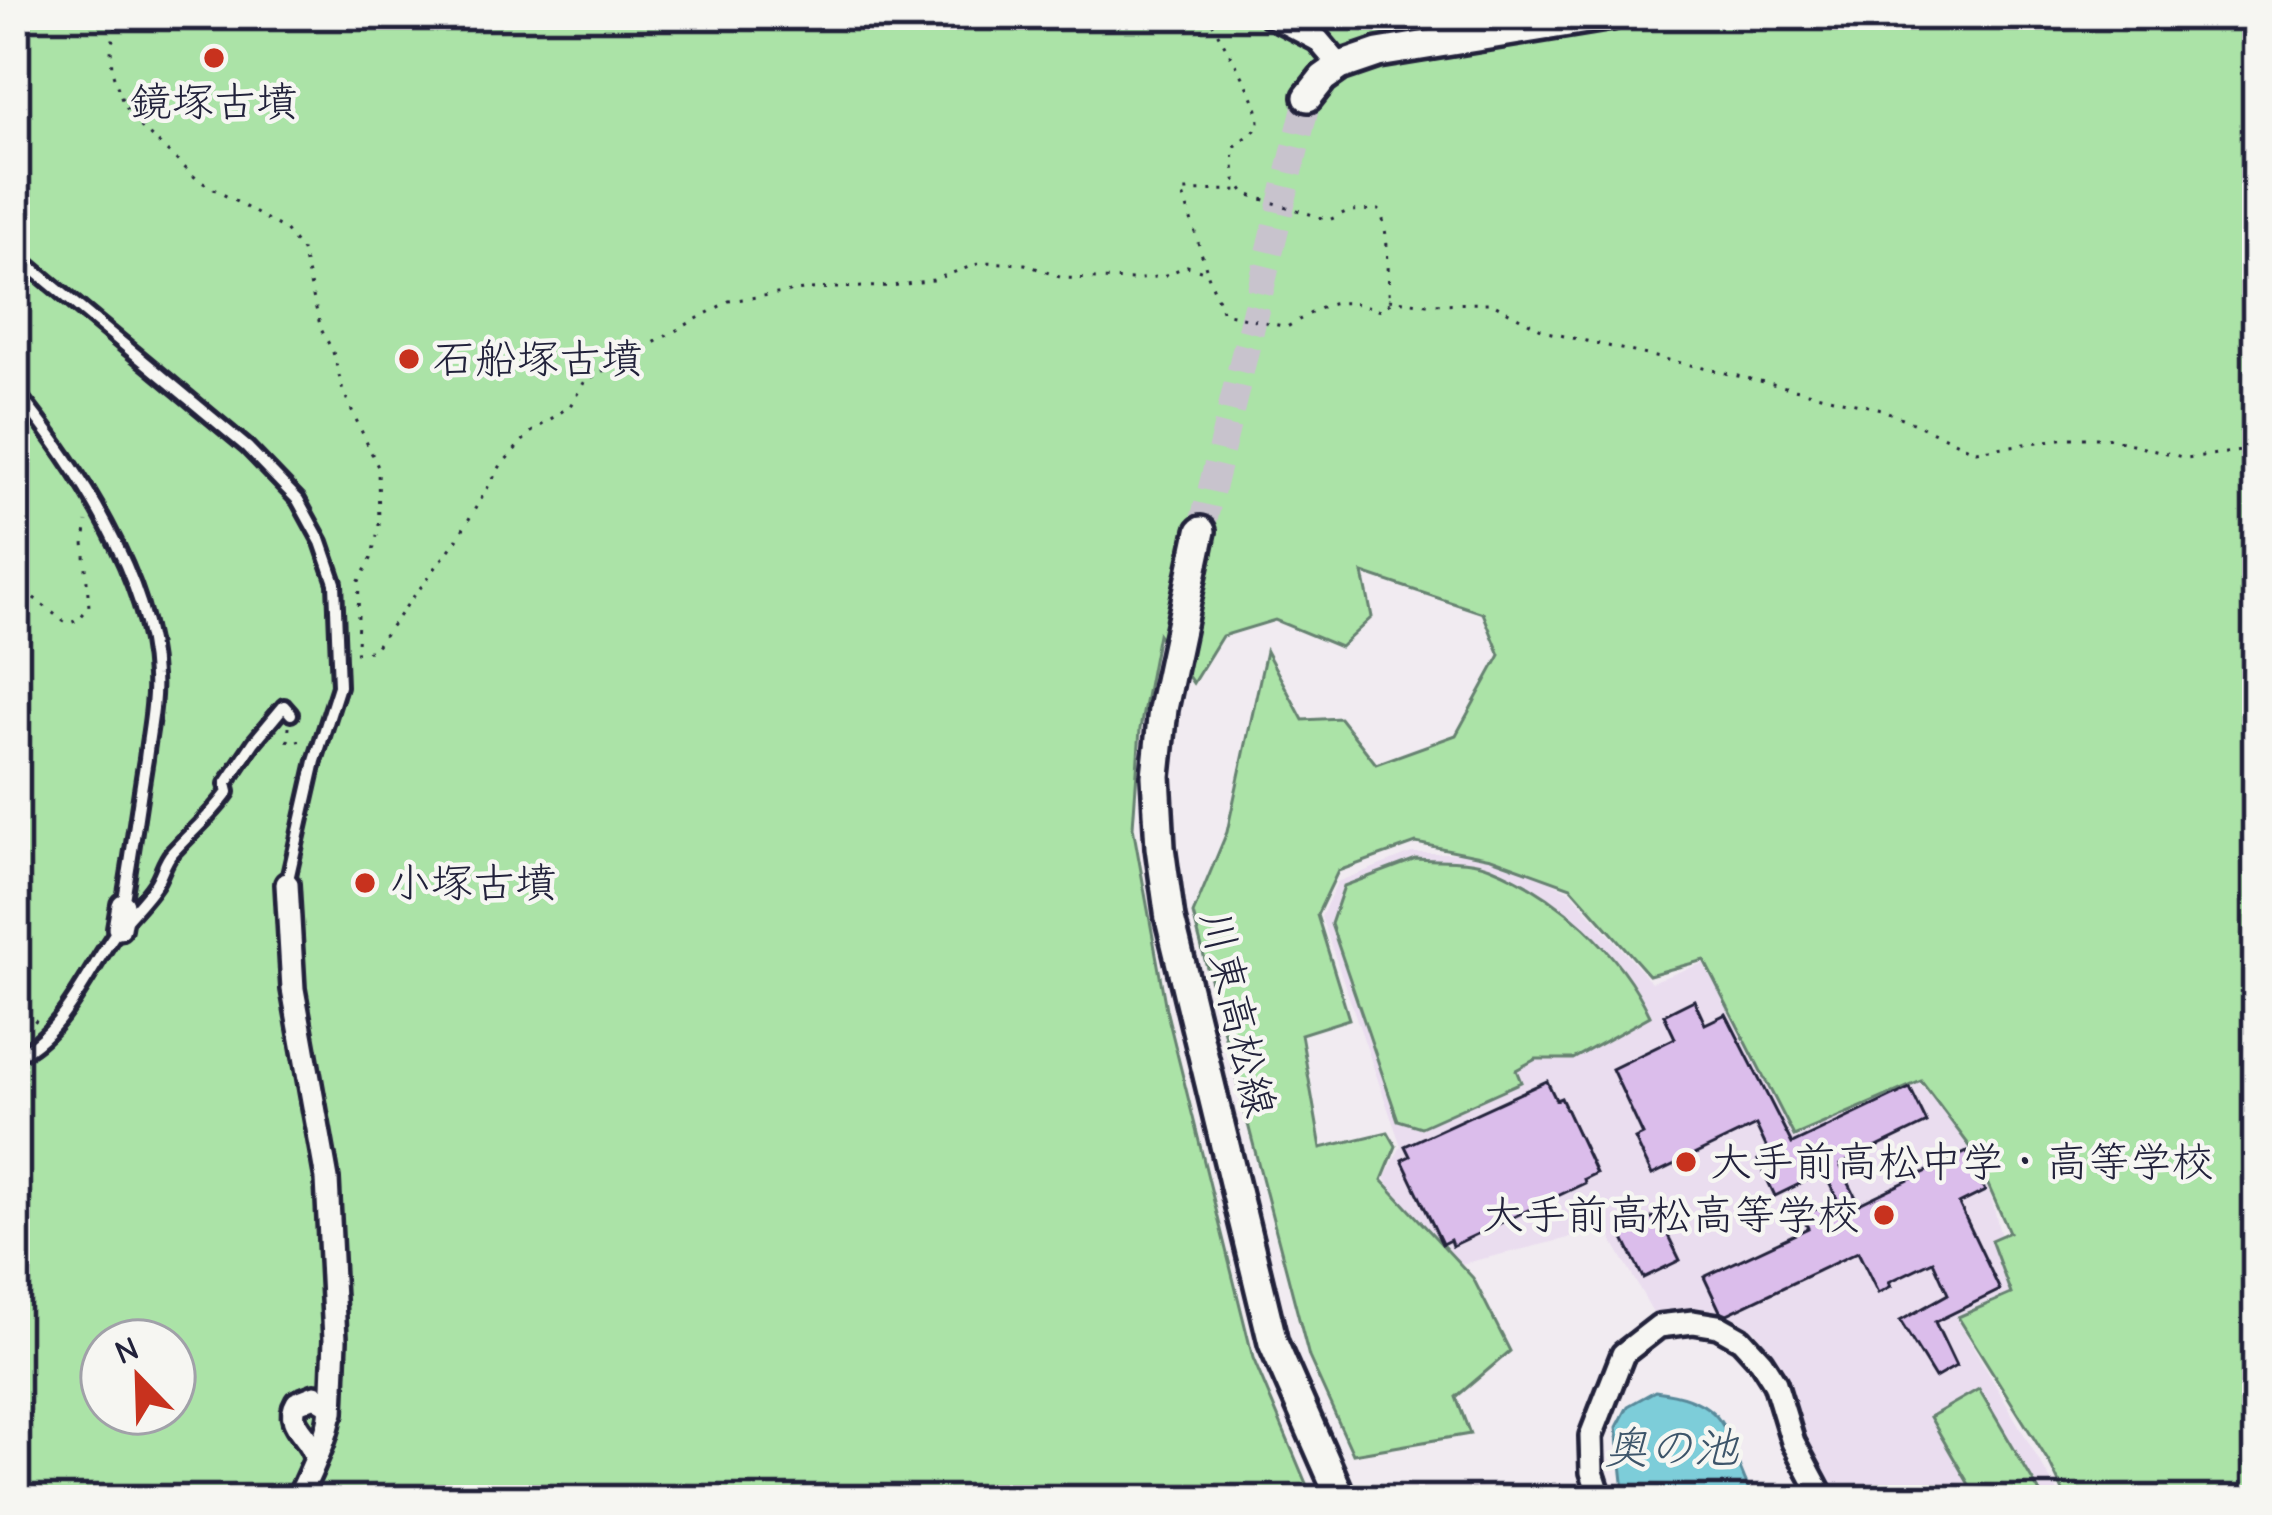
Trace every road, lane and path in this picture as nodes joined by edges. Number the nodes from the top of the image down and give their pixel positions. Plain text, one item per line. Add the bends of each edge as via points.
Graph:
1 (118, 15) edge
2 (1209, 15) edge
3 (1270, 15) edge
4 (1612, 15) edge
5 (1340, 66) junction
6 (1308, 97) tunnel mouth
7 (1243, 190) junction
8 (15, 254) edge
9 (1207, 272) junction
10 (1389, 298) junction
11 (15, 390) edge
12 (2257, 449) edge
13 (91, 497) junction
14 (1201, 531) tunnel mouth
15 (15, 583) edge
16 (357, 651) junction
17 (340, 654) junction
18 (290, 714) joint
19 (295, 742) dead end
20 (286, 884) joint
21 (123, 904) joint
22 (119, 928) junction
23 (15, 978) edge
24 (48, 1032) junction
25 (15, 1056) edge
26 (332, 1413) junction
27 (315, 1456) junction
28 (298, 1500) edge
29 (1342, 1500) edge
30 (1600, 1500) edge
31 (1824, 1500) edge

1 - 16 path via 112,71 140,126 198,180 284,229 302,251 321,329 378,466 380,527 359,581
2 - 7 path via 1260,118 1233,148
3 - 5 street via 1318,40
4 - 5 main road
5 - 6 main road
7 - 9 path via 1182,190
7 - 10 path via 1329,220 1379,210
8 - 17 lane via 247,447 298,500 335,583
9 - 10 path via 1223,313 1287,327 1326,302 1381,310
9 - 16 path via 1187,266 1134,280 1061,278 1025,264 983,262 933,280 729,301 585,381 571,406 530,433 501,466 372,651
10 - 12 path via 1492,303 1546,332 1881,409 1976,451 2067,438 2109,438 2186,458
11 - 13 lane
13 - 15 path via 84,542 89,607 67,624
13 - 21 lane via 124,562 154,678
14 - 29 main road, 川東高松線 via 1156,776 1170,920 1273,1343
16 - 17 path
17 - 20 lane via 336,700
18 - 19 path via 288,742
18 - 22 lane via 284,706 254,742 214,812 174,850
20 - 26 street via 293,989 327,1179
21 - 22 street
22 - 24 lane
23 - 24 path via 22,1010
24 - 25 lane
26 - 27 street
26 - 27 street via 315,1396 292,1412
27 - 28 street
30 - 31 street via 1591,1436 1623,1354 1659,1326 1693,1322 1742,1339 1761,1361

